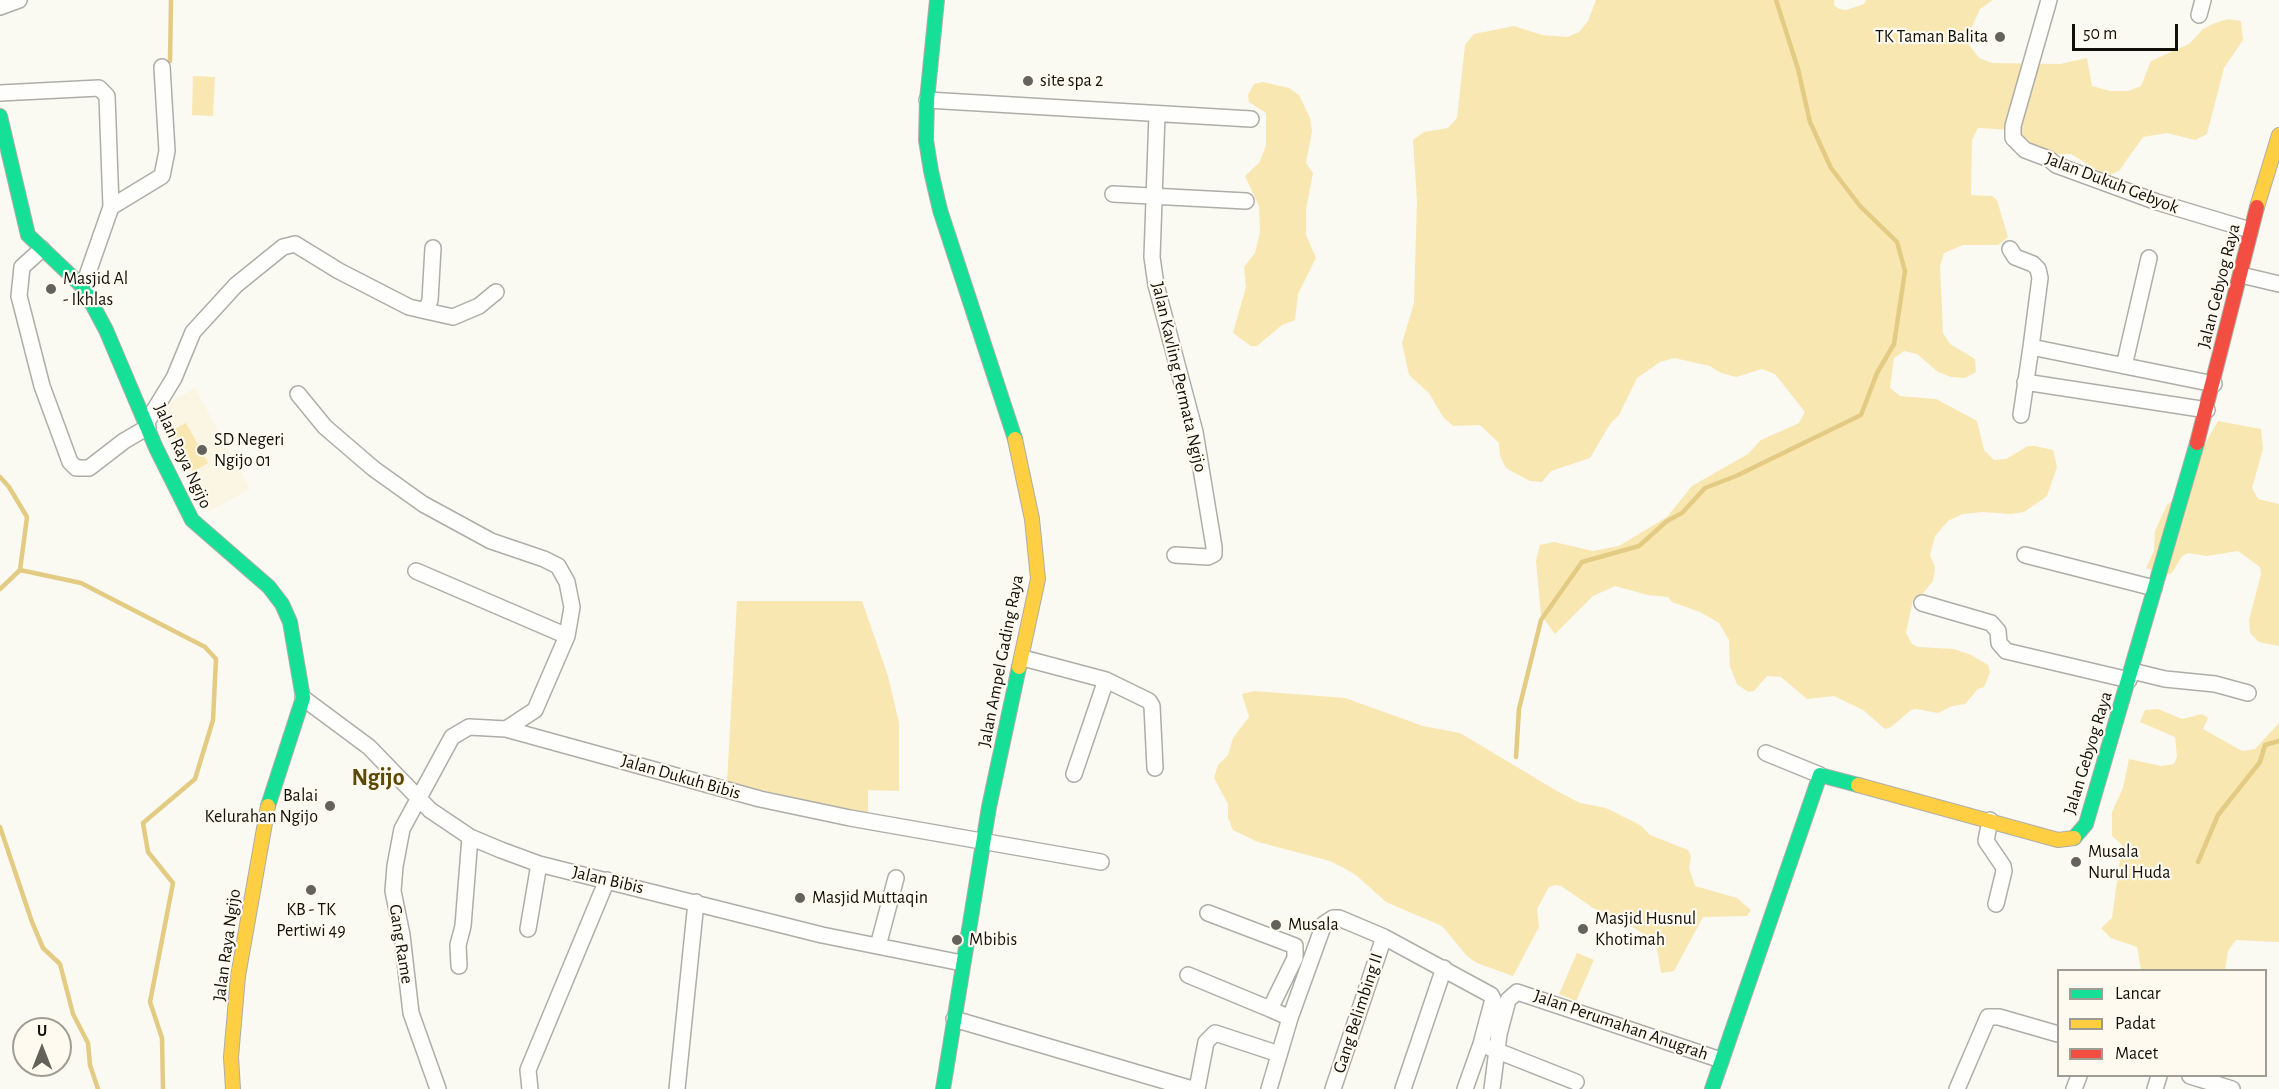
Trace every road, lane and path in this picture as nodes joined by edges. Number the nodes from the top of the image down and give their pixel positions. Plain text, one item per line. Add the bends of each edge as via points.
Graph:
1 (19, 0) edge
2 (937, 0) edge
3 (2049, 0) edge
4 (2202, 0) edge
5 (0, 8) edge
6 (2199, 15) dead end
7 (162, 67) dead end
8 (0, 93) edge
9 (927, 100) junction
10 (1157, 114) junction
11 (0, 116) edge
12 (1251, 119) dead end
13 (2279, 135) edge
14 (1113, 194) dead end
15 (1156, 195) junction
16 (1246, 201) dead end
17 (111, 207) junction
18 (2250, 231) junction
19 (433, 248) dead end
20 (42, 249) junction
21 (2010, 249) dead end
22 (2149, 258) dead end
23 (2241, 275) junction
24 (2279, 284) edge
25 (83, 287) junction
26 (496, 292) dead end
27 (426, 310) junction
28 (2037, 349) junction
29 (2124, 366) junction
30 (2025, 382) junction
31 (2214, 384) junction
32 (298, 394) dead end
33 (2207, 410) junction
34 (2020, 416) dead end
35 (148, 424) junction
36 (1175, 555) dead end
37 (2025, 555) dead end
38 (416, 571) dead end
39 (2154, 588) junction
40 (1922, 603) dead end
41 (567, 636) junction
42 (1023, 658) junction
43 (2131, 676) junction
44 (1106, 680) junction
45 (2248, 693) dead end
46 (303, 698) junction
47 (506, 729) junction
48 (1766, 753) dead end
49 (1155, 768) dead end
50 (1074, 774) dead end
51 (1820, 775) junction
52 (419, 800) junction
53 (1990, 820) junction
54 (470, 837) junction
55 (983, 843) junction
56 (1101, 862) dead end
57 (539, 864) junction
58 (896, 878) dead end
59 (607, 880) junction
60 (696, 902) junction
61 (1996, 904) dead end
62 (1208, 913) dead end
63 (528, 929) dead end
64 (1384, 937) junction
65 (878, 946) junction
66 (962, 963) junction
67 (459, 966) dead end
68 (1444, 968) junction
69 (1188, 975) dead end
70 (1270, 1009) junction
71 (1290, 1018) junction
72 (954, 1019) junction
73 (2057, 1034) edge
74 (1480, 1044) junction
75 (1495, 1051) junction
76 (1279, 1054) junction
77 (1721, 1060) junction
78 (2193, 1077) edge
79 (1576, 1082) dead end
80 (233, 1089) edge
81 (438, 1089) edge
82 (530, 1089) edge
83 (677, 1089) edge
84 (943, 1089) edge
85 (1192, 1089) edge
86 (1197, 1089) edge
87 (1269, 1089) edge
88 (1333, 1089) edge
89 (1403, 1089) edge
90 (1465, 1089) edge
91 (1492, 1089) edge
92 (1712, 1089) edge
93 (1957, 1089) edge
94 (2230, 1089) edge

1 - 5 street
2 - 9 street, Jalan Ampel Gading Raya
3 - 18 street, Jalan Dukuh Gebyok via 2013,126 2013,138 2025,150 2056,165
4 - 6 street
7 - 17 street via 167,151 162,176
8 - 17 street via 78,88 104,91
9 - 10 street
9 - 42 street, Jalan Ampel Gading Raya via 926,140 940,210 1006,409 1032,519 1038,579
10 - 12 street
10 - 15 street, Jalan Kavling Permata Ngijo
11 - 20 street, Jalan Raya Ngijo via 25,228
13 - 18 street, Jalan Gebyog Raya
14 - 15 street
15 - 16 street
15 - 36 street, Jalan Kavling Permata Ngijo via 1152,257 1156,285 1195,432 1214,547 1214,554 1208,557
17 - 25 street
18 - 23 street, Jalan Gebyog Raya
19 - 27 street
20 - 25 street, Jalan Raya Ngijo
20 - 35 street via 22,267 19,296 42,386 70,462 76,468 89,468
21 - 28 street via 2015,257 2038,269
22 - 29 street
23 - 24 street
23 - 31 street, Jalan Gebyog Raya
25 - 35 street, Jalan Raya Ngijo
26 - 27 street via 478,306 453,317
27 - 35 street via 409,307 295,244 288,244 236,285 193,332 174,378
28 - 29 street
28 - 30 street
29 - 31 street
30 - 33 street
30 - 34 street
31 - 33 street, Jalan Gebyog Raya
32 - 41 street via 325,427 423,504 491,541 558,566 567,582 572,607
33 - 39 street, Jalan Gebyog Raya
35 - 46 street, Jalan Raya Ngijo via 192,520 269,587 282,604 290,622
37 - 39 street
38 - 41 street
39 - 43 street, Jalan Gebyog Raya
40 - 43 street via 1991,623 2006,651
41 - 47 street via 535,710
42 - 44 street
42 - 55 street, Jalan Ampel Gading Raya
43 - 45 street via 2215,684
43 - 53 street, Jalan Gebyog Raya via 2086,824 2078,836 2058,840
44 - 49 street via 1151,704
44 - 50 street
46 - 52 street, Jalan Bibis via 369,747
46 - 80 street, Jalan Raya Ngijo via 261,840 238,976 231,1057
47 - 52 street, Jalan Dukuh Bibis via 480,726 452,737
47 - 55 street, Jalan Dukuh Bibis via 760,799
48 - 51 street
51 - 53 street, Jalan Gebyog Raya
51 - 77 street
52 - 54 street, Jalan Bibis
52 - 81 street, Gang Rame via 402,829 393,891 411,1013
53 - 61 street via 1986,841 2004,871
54 - 57 street, Jalan Bibis
54 - 67 street
55 - 56 street, Jalan Dukuh Bibis
55 - 66 street, Jalan Ampel Gading Raya
57 - 59 street, Jalan Bibis
57 - 63 street
58 - 65 street
59 - 60 street, Jalan Bibis
59 - 82 street via 528,1070
60 - 65 street, Jalan Bibis
60 - 83 street
62 - 70 street via 1291,943 1296,950
64 - 68 street
64 - 71 street via 1339,918 1324,924
64 - 88 street, Gang Belimbing II
65 - 66 street, Jalan Bibis
66 - 72 street, Jalan Ampel Gading Raya
68 - 74 street via 1488,991 1492,999
68 - 89 street
69 - 70 street
70 - 71 street
71 - 76 street
72 - 84 street, Jalan Ampel Gading Raya
72 - 85 street
73 - 93 street via 1988,1017
74 - 75 street
74 - 90 street
75 - 77 street, Jalan Perumahan Anugrah via 1508,1000 1512,993 1523,992
75 - 79 street
75 - 91 street, Jalan Perumahan Anugrah
76 - 86 street via 1215,1033 1206,1042
76 - 87 street
77 - 92 street
78 - 94 street

